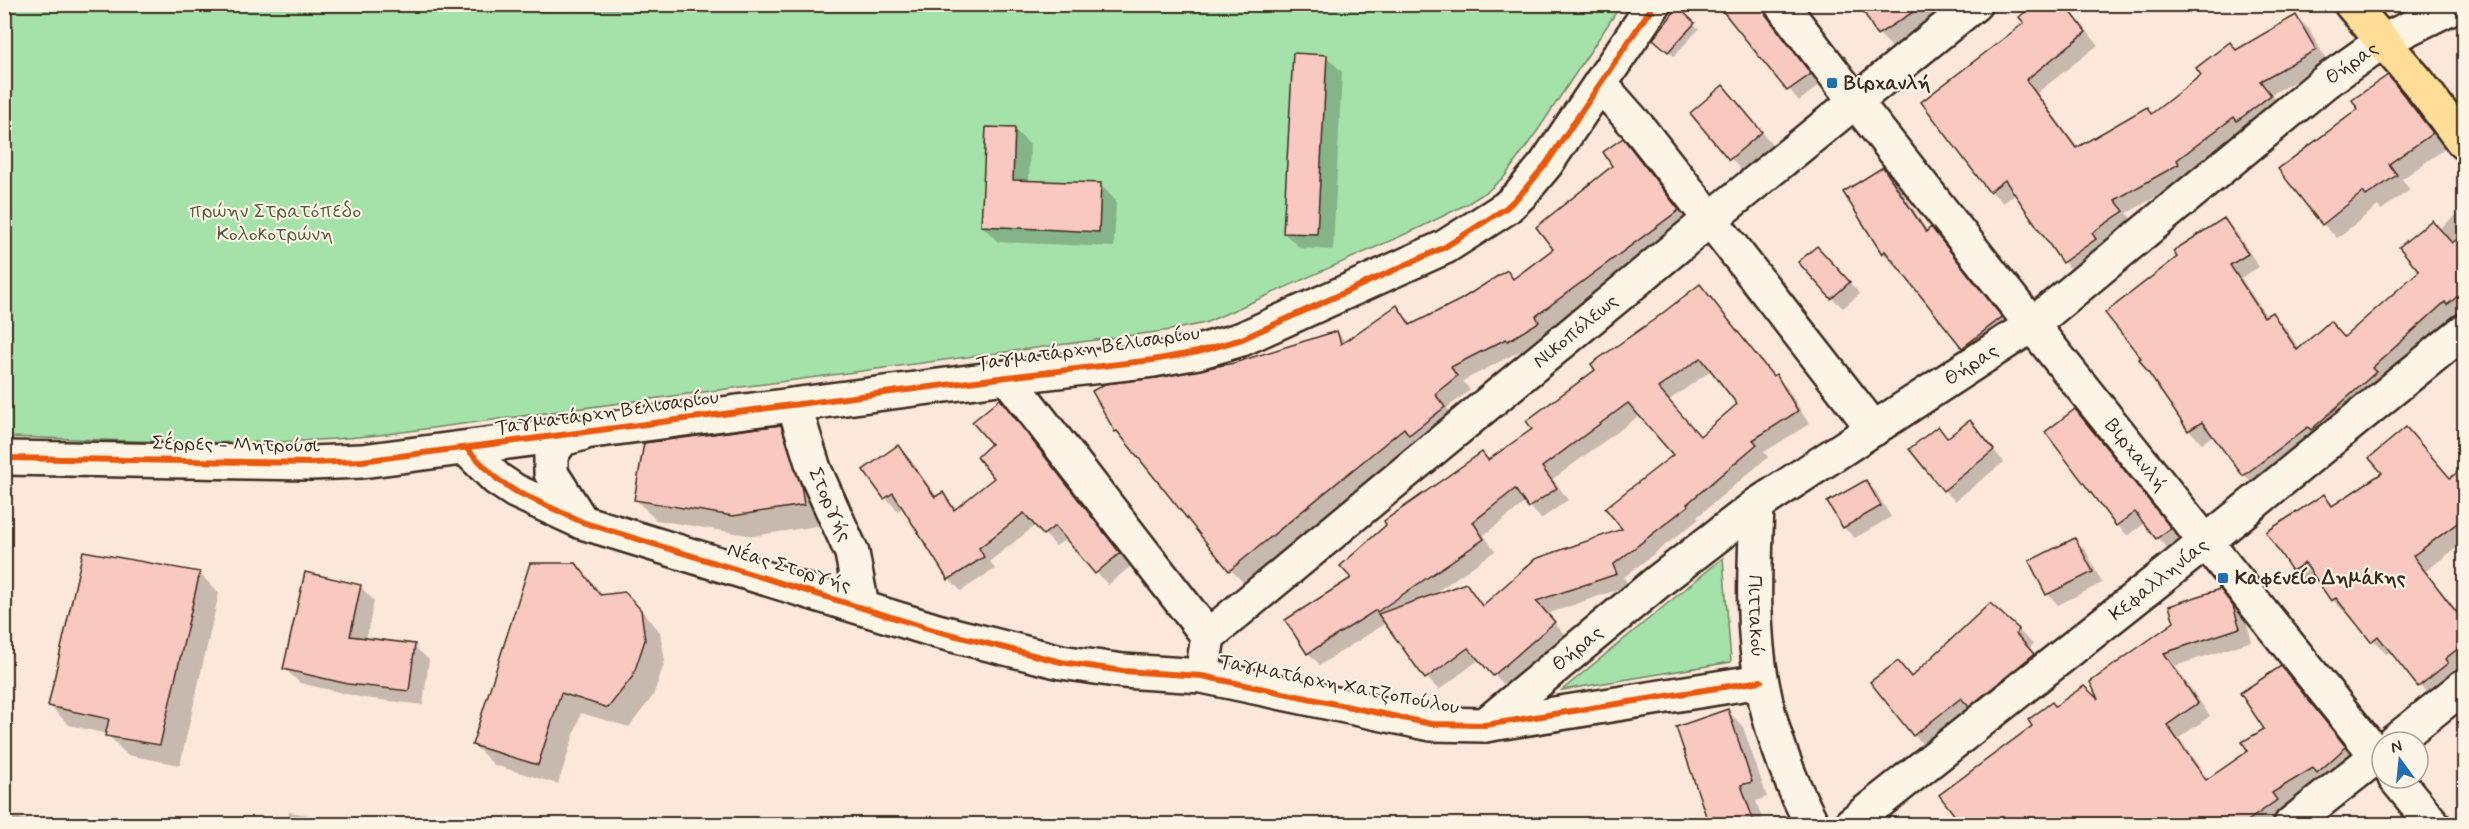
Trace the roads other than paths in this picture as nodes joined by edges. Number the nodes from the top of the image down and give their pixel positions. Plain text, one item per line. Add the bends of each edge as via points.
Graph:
1 (1654, 4) edge
2 (1781, 4) edge
3 (1975, 4) edge
4 (2351, 4) edge
5 (2458, 4) edge
6 (2383, 41) junction
7 (1600, 84) junction
8 (1855, 102) junction
9 (2464, 143) edge
10 (1708, 220) junction
11 (2032, 325) junction
12 (2464, 332) edge
13 (1007, 377) junction
14 (794, 405) junction
15 (1874, 429) junction
16 (582, 434) junction
17 (467, 448) junction
18 (4, 458) edge
19 (1757, 505) junction
20 (582, 522) junction
21 (2206, 542) junction
22 (862, 607) junction
23 (1208, 636) junction
24 (1123, 671) joint
25 (1202, 676) junction
26 (1761, 681) junction
27 (2464, 686) edge
28 (1485, 725) junction
29 (2416, 730) edge
30 (2370, 739) edge
31 (2370, 769) edge
32 (2408, 790) edge
33 (1812, 825) edge
34 (1851, 825) edge
35 (2291, 825) edge
36 (2433, 825) edge

1 - 7 street, Ταγματάρχη Βελισαρίου
2 - 8 street, Βιρχανλή
3 - 8 street, Νικοπόλεως
4 - 6 main road
5 - 6 street, Θήρας
6 - 9 main road
6 - 11 street, Θήρας via 2301,101
7 - 10 street
7 - 13 street, Ταγματάρχη Βελισαρίου via 1521,194 1489,221 1445,247 1220,346 1153,360
8 - 10 street, Νικοπόλεως
8 - 11 street, Βιρχανλή
10 - 15 street
10 - 23 street, Νικοπόλεως
11 - 15 street, Θήρας
11 - 21 street, Βιρχανλή
12 - 21 street, Κεφαλληνίας
13 - 14 street, Ταγματάρχη Βελισαρίου
13 - 23 street, Ταγματάρχη Χατζοπούλου
14 - 16 street, Ταγματάρχη Βελισαρίου
14 - 22 street, Στοργής via 810,459 852,553
15 - 19 street, Θήρας
16 - 17 street, Ταγματάρχη Βελισαρίου
16 - 20 street via 562,440 551,455 551,473
17 - 18 street, Σέρρες - Μητρούσι via 311,463
17 - 20 street, Νέας Στοργής via 515,491
19 - 26 street, Πιττακού via 1755,613
19 - 28 street, Θήρας via 1651,586
20 - 22 street, Νέας Στοργής
21 - 30 street, Βιρχανλή
21 - 34 street, Κεφαλληνίας
22 - 24 street, Νέας Στοργής via 1019,653
23 - 25 street
24 - 25 street, Ταγματάρχη Χατζοπούλου
25 - 28 street, Ταγματάρχη Χατζοπούλου via 1431,723
26 - 28 street, Ταγματάρχη Χατζοπούλου
26 - 33 street, Πιττακού via 1782,757
27 - 29 street
31 - 35 street
32 - 36 street, Βιρχανλή

